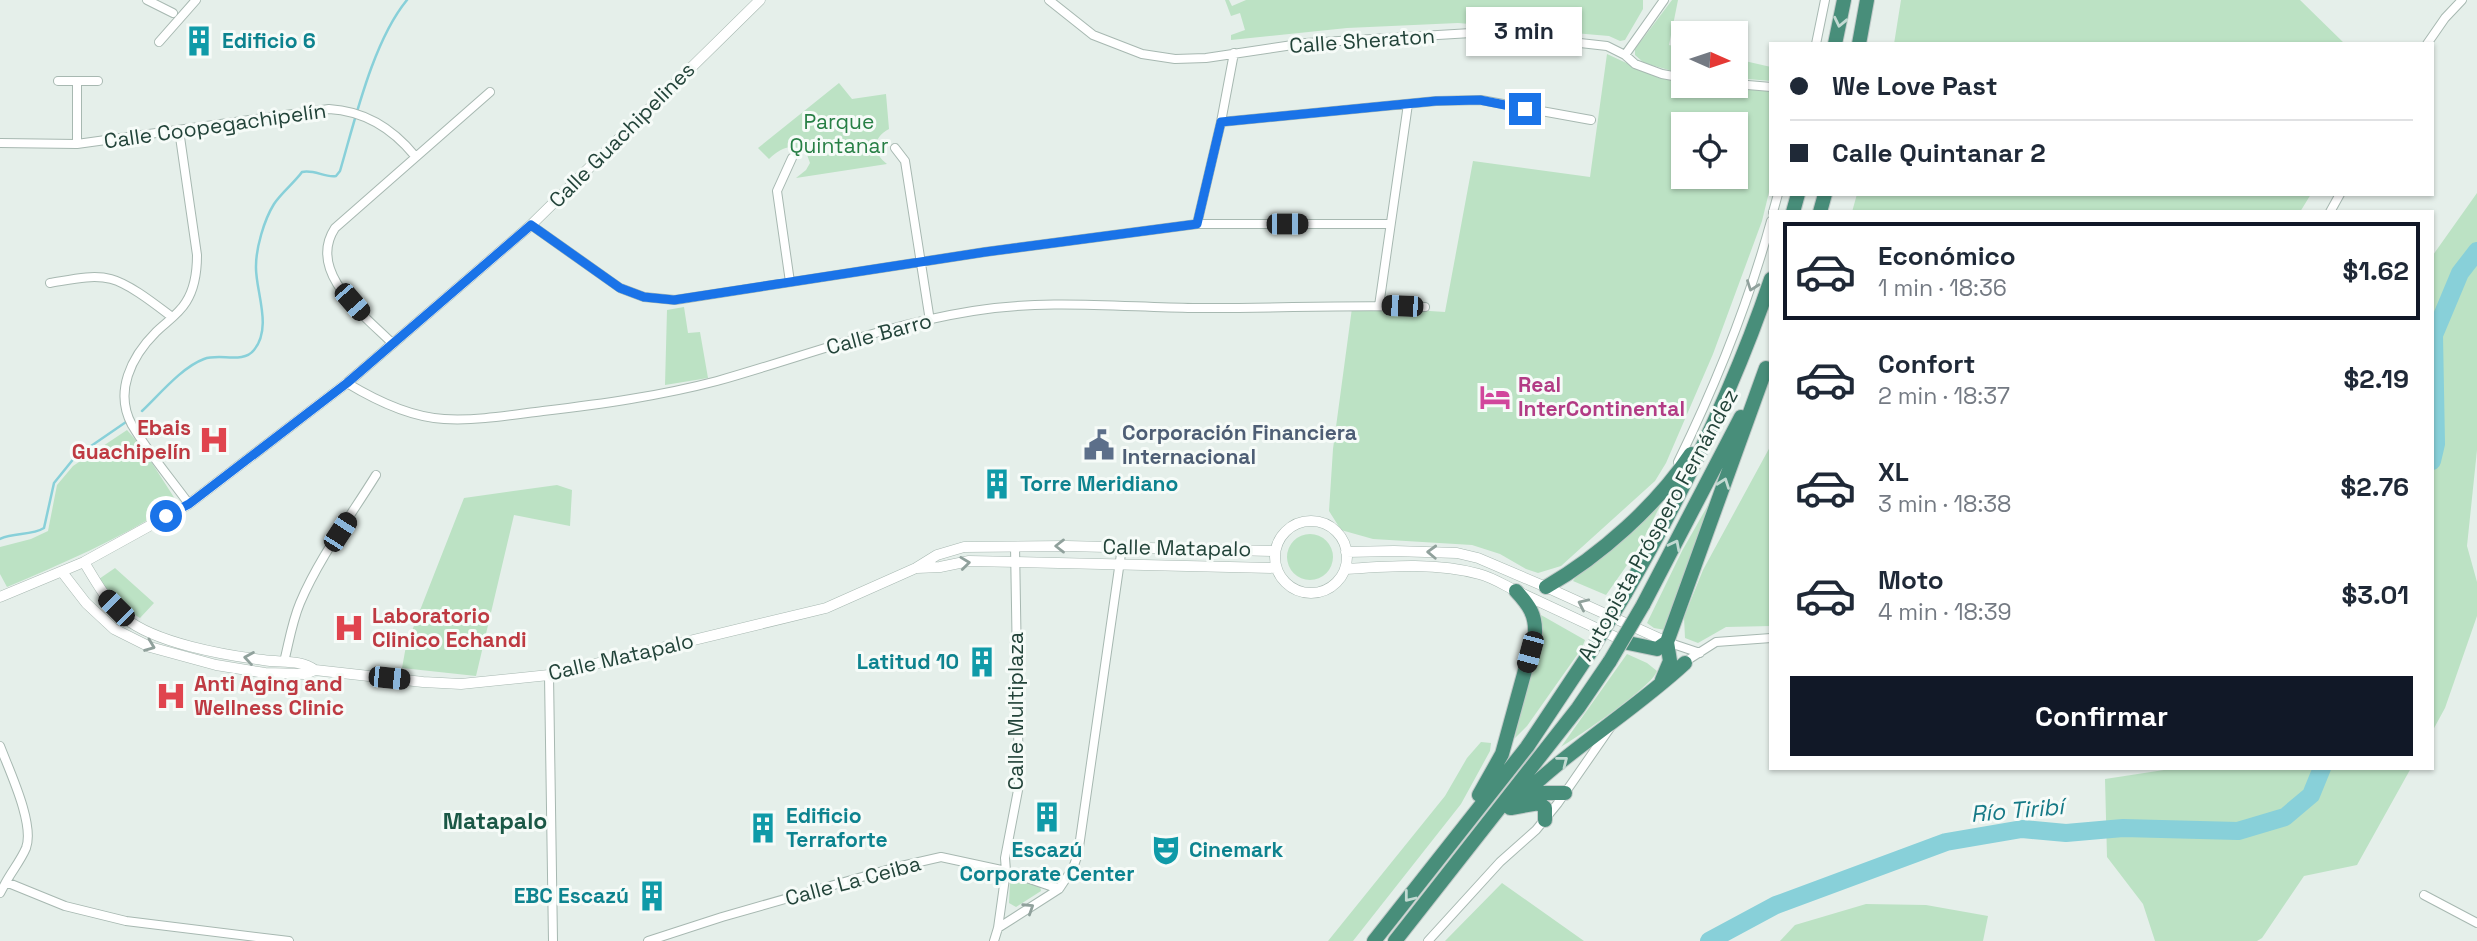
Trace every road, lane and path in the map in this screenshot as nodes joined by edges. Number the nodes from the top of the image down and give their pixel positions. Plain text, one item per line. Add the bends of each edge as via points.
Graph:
1 (147, 0) edge
2 (196, 0) edge
3 (1049, 0) edge
4 (1664, 0) edge
5 (1825, 0) edge
6 (1844, 0) edge
7 (1867, 0) edge
8 (2462, 0) edge
9 (755, 2) edge
10 (173, 13) dead end
11 (159, 42) dead end
12 (1816, 42) edge
13 (1835, 42) edge
14 (1859, 42) edge
15 (2428, 42) edge
16 (1234, 53) junction
17 (1625, 55) junction
18 (1671, 75) edge
19 (58, 81) dead end
20 (77, 81) junction
21 (98, 81) dead end
22 (1748, 85) edge
23 (1769, 87) edge
24 (490, 92) dead end
25 (1408, 104) junction
26 (1591, 120) dead end
27 (1221, 122) junction
28 (179, 130) junction
29 (0, 143) edge
30 (77, 145) junction
31 (895, 148) dead end
32 (415, 156) junction
33 (792, 158) dead end
34 (1197, 224) junction
35 (1390, 224) junction
36 (531, 225) junction
37 (1769, 229) edge
38 (922, 262) junction
39 (790, 282) junction
40 (50, 283) dead end
41 (1769, 284) edge
42 (1379, 306) junction
43 (1425, 307) dead end
44 (172, 317) junction
45 (930, 321) junction
46 (393, 344) junction
47 (1769, 363) edge
48 (1739, 366) junction
49 (347, 383) junction
50 (376, 475) dead end
51 (1661, 492) junction
52 (189, 504) junction
53 (1015, 545) junction
54 (1122, 547) junction
55 (1275, 551) junction
56 (1346, 552) junction
57 (84, 562) junction
58 (1014, 563) junction
59 (1119, 564) junction
60 (916, 568) junction
61 (1276, 568) junction
62 (1345, 569) junction
63 (62, 572) junction
64 (1546, 587) junction
65 (1516, 591) junction
66 (0, 597) edge
67 (1769, 638) edge
68 (1628, 643) junction
69 (1674, 645) junction
70 (1700, 653) junction
71 (1670, 661) junction
72 (284, 662) junction
73 (1685, 663) junction
74 (315, 670) junction
75 (548, 675) junction
76 (1658, 688) junction
77 (1615, 720) junction
78 (0, 746) edge
79 (1525, 793) junction
80 (1565, 793) junction
81 (1511, 808) junction
82 (1545, 820) junction
83 (1443, 853) junction
84 (1006, 871) junction
85 (6, 882) junction
86 (1059, 889) junction
87 (0, 893) edge
88 (2424, 895) dead end
89 (1430, 898) junction
90 (2477, 923) edge
91 (998, 928) junction
92 (289, 941) edge
93 (553, 941) edge
94 (648, 941) edge
95 (994, 941) edge
96 (1374, 941) edge
97 (1395, 941) edge
98 (1428, 941) edge

1 - 10 street
2 - 11 street
3 - 16 street, Calle Sheraton via 1093,35 1142,54 1206,58
4 - 17 street
5 - 12 street
6 -> 13 highway
7 - 14 highway
8 - 15 street
9 - 36 street, Calle Guachipelines
16 - 17 street, Calle Sheraton via 1306,43 1471,33 1607,46
16 - 27 street
17 - 18 street, Calle Sheraton via 1635,64
19 - 20 street
20 - 21 street
20 - 30 street
22 - 23 street
24 - 32 street
25 - 26 street via 1480,100
25 - 27 street
25 - 35 street
27 - 34 street
28 - 30 street, Calle Coopegachipelín
28 - 32 street, Calle Coopegachipelín via 329,109 357,113 388,130
28 - 44 street via 197,269 186,303
29 - 30 street, Calle Coopegachipelín
31 - 38 street via 905,161
32 - 46 street via 335,228 328,242 332,275 340,288
33 - 39 street via 777,191
34 - 35 street
34 - 38 street
35 - 42 street
36 - 39 street via 620,288 644,297 674,300
36 - 46 street, Calle Guachipelines
37 -> 51 street via 1730,348
38 - 39 street
38 - 45 street
40 - 44 street via 83,277 111,279
41 - 48 highway, Autopista Próspero Fernández
42 - 43 street, Calle Barro
42 - 45 street, Calle Barro via 1020,306
44 - 52 street via 131,365 125,405 132,424
45 - 49 street, Calle Barro via 640,399 484,418 423,415 374,399
46 - 49 street, Calle Guachipelines
69 -> 47 highway via 1677,617
89 -> 47 highway, Autopista Próspero Fernández, bridge via 1610,661
48 - 51 highway via 1692,452
48 - 83 highway, Autopista Próspero Fernández, bridge via 1670,514 1591,651 1527,747
49 - 52 street, Calle Guachipelines
50 - 72 street via 308,587
51 - 64 highway via 1602,549
52 - 57 street, Calle Guachipelines
54 -> 53 street, Calle Matapalo
53 - 58 street, Calle Multiplaza
53 - 60 street, Calle Matapalo via 964,547
54 - 55 street, Calle Matapalo
54 - 59 street
55 - 56 street via 1292,526 1310,521 1336,531
55 - 61 street
56 - 62 street
64 -> 56 street via 1457,553
57 - 63 street, Calle Guachipelines
72 -> 57 street, Calle Matapalo via 219,653 158,635 127,620 104,596
58 - 59 street, Calle Matapalo
60 -> 58 street, Calle Matapalo via 969,561
58 - 84 street, Calle Multiplaza via 1019,785
59 - 61 street, Calle Matapalo
59 - 86 street via 1078,854
60 - 75 street, Calle Matapalo via 826,608
61 - 62 street via 1289,586 1308,593 1326,590
62 - 65 street via 1455,569 1494,579
63 - 66 street, Calle Guachipelines
63 -> 74 street, Calle Matapalo via 114,629 150,647 265,673
69 -> 64 street
65 - 68 street
65 - 83 highway via 1536,619 1520,690 1502,754
67 - 70 street via 1716,642
68 - 69 highway via 1657,649
68 - 71 street
69 - 70 street
69 - 71 highway
70 - 73 street
71 - 73 street
71 - 76 highway
72 - 74 street, Calle Matapalo via 307,664
73 - 76 highway
74 - 75 street, Calle Matapalo via 461,684
75 - 93 street
76 - 77 highway
79 -> 77 highway
77 - 80 street
78 - 85 street via 28,834
79 - 80 highway
79 - 81 highway
80 - 82 street
81 - 82 highway via 1539,803 1545,808
81 - 89 highway
82 - 98 street
83 -> 96 highway, Autopista Próspero Fernández
84 - 86 street, Calle La Ceiba
84 - 91 street, Calle Multiplaza
84 - 94 street, Calle La Ceiba via 941,857
85 - 87 street
85 - 92 street via 65,906 127,922
91 -> 86 street
88 - 90 street
89 - 97 highway, Autopista Próspero Fernández
91 - 95 street, Calle Multiplaza

